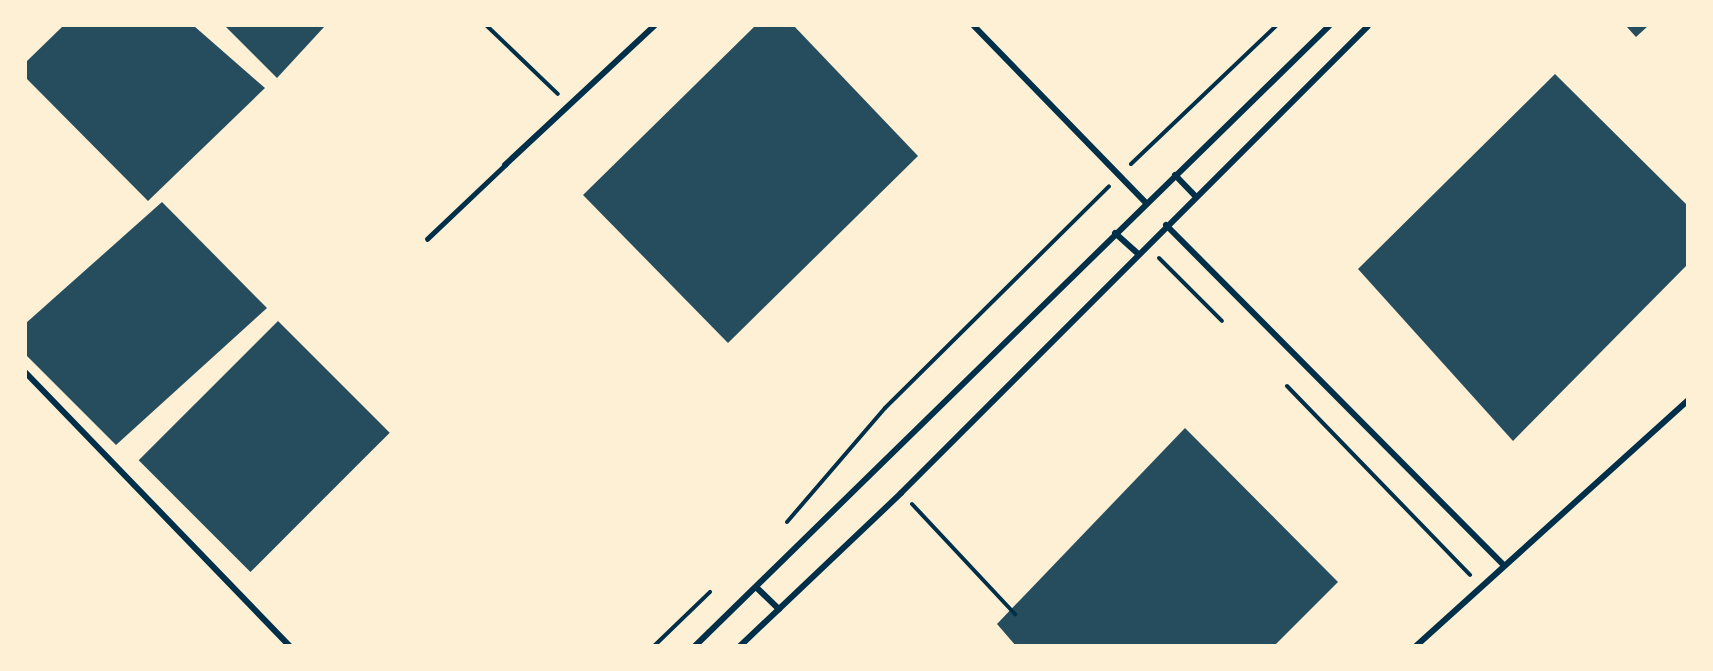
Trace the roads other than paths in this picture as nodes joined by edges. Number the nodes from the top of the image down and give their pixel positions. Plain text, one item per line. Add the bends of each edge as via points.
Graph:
1 (654, 26) edge
2 (974, 26) edge
3 (1329, 26) edge
4 (1368, 26) edge
5 (505, 165) joint
6 (1175, 175) junction
7 (1195, 196) junction
8 (1146, 202) junction
9 (1166, 225) junction
10 (1115, 232) junction
11 (427, 239) dead end
12 (1138, 254) junction
13 (26, 373) edge
14 (1688, 400) edge
15 (1504, 565) junction
16 (756, 587) junction
17 (778, 609) junction
18 (290, 645) edge
19 (695, 645) edge
20 (740, 645) edge
21 (1416, 645) edge

1 - 5 street
2 - 8 street
3 - 6 street
4 - 7 street
5 - 11 lane
6 - 7 street
6 - 8 street
7 - 9 street
8 - 10 street
9 - 12 street
9 - 15 street
10 - 12 street
10 - 16 street
12 - 17 street via 901,493
13 - 18 street
14 - 15 street
15 - 21 street
16 - 17 street
16 - 19 street
17 - 20 street

